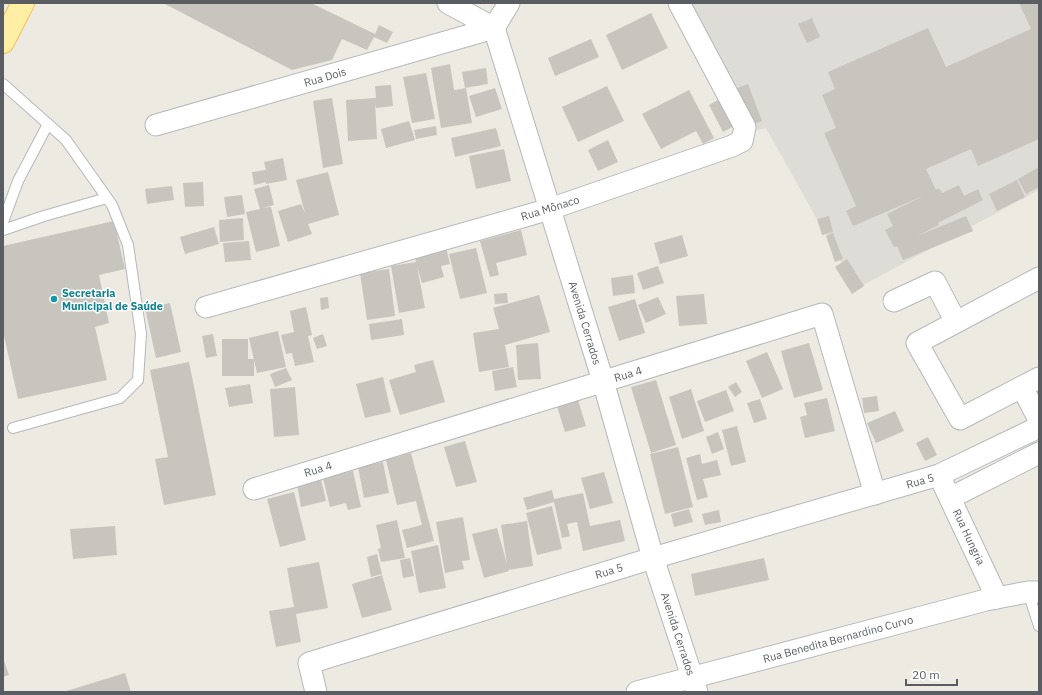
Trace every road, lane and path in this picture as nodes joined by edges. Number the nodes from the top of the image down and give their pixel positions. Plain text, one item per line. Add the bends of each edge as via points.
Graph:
1 (23, 3) edge
2 (509, 3) edge
3 (679, 3) edge
4 (451, 4) edge
5 (494, 28) junction
6 (3, 42) edge
7 (3, 84) edge
8 (48, 124) junction
9 (156, 125) dead end
10 (107, 198) junction
11 (550, 209) junction
12 (3, 222) edge
13 (3, 230) edge
14 (1039, 278) edge
15 (894, 301) dead end
16 (206, 307) dead end
17 (956, 322) junction
18 (603, 382) junction
19 (1031, 382) edge
20 (1039, 420) edge
21 (1039, 427) edge
22 (13, 428) dead end
23 (1039, 453) edge
24 (939, 475) junction
25 (254, 489) dead end
26 (875, 494) junction
27 (950, 498) junction
28 (653, 558) junction
29 (1033, 592) edge
30 (997, 598) junction
31 (1039, 626) edge
32 (695, 685) edge
33 (316, 692) edge
34 (637, 692) edge

1 - 6 main road
2 - 5 street
3 - 11 street, Rua Mônaco via 745,127 742,141
4 - 5 street
5 - 9 street, Rua Dois
5 - 11 street, Avenida Cerrados
7 - 8 lane
8 - 10 lane via 66,140
8 - 12 lane via 18,181
10 - 13 lane
10 - 22 lane via 128,245 141,334 138,380 120,398
11 - 16 street, Rua Mônaco
11 - 18 street, Avenida Cerrados
14 - 17 street
15 - 17 street via 935,282
17 - 19 street via 917,342 960,419
18 - 25 street, Rua 4
18 - 26 street, Rua 4 via 822,314
18 - 28 street, Avenida Cerrados
19 - 20 street
21 - 24 street, Rua 5
23 - 27 street
24 - 26 street, Rua 5
24 - 27 street, Rua Hungria
26 - 28 street, Rua 5
27 - 30 street, Rua Hungria
28 - 32 street, Avenida Cerrados
28 - 33 street, Rua 5 via 309,663
29 - 30 street, Rua Benedita Bernardino Curvo
29 - 31 lane
30 - 32 street, Rua Benedita Bernardino Curvo
32 - 34 street, Rua Benedita Bernardino Curvo

